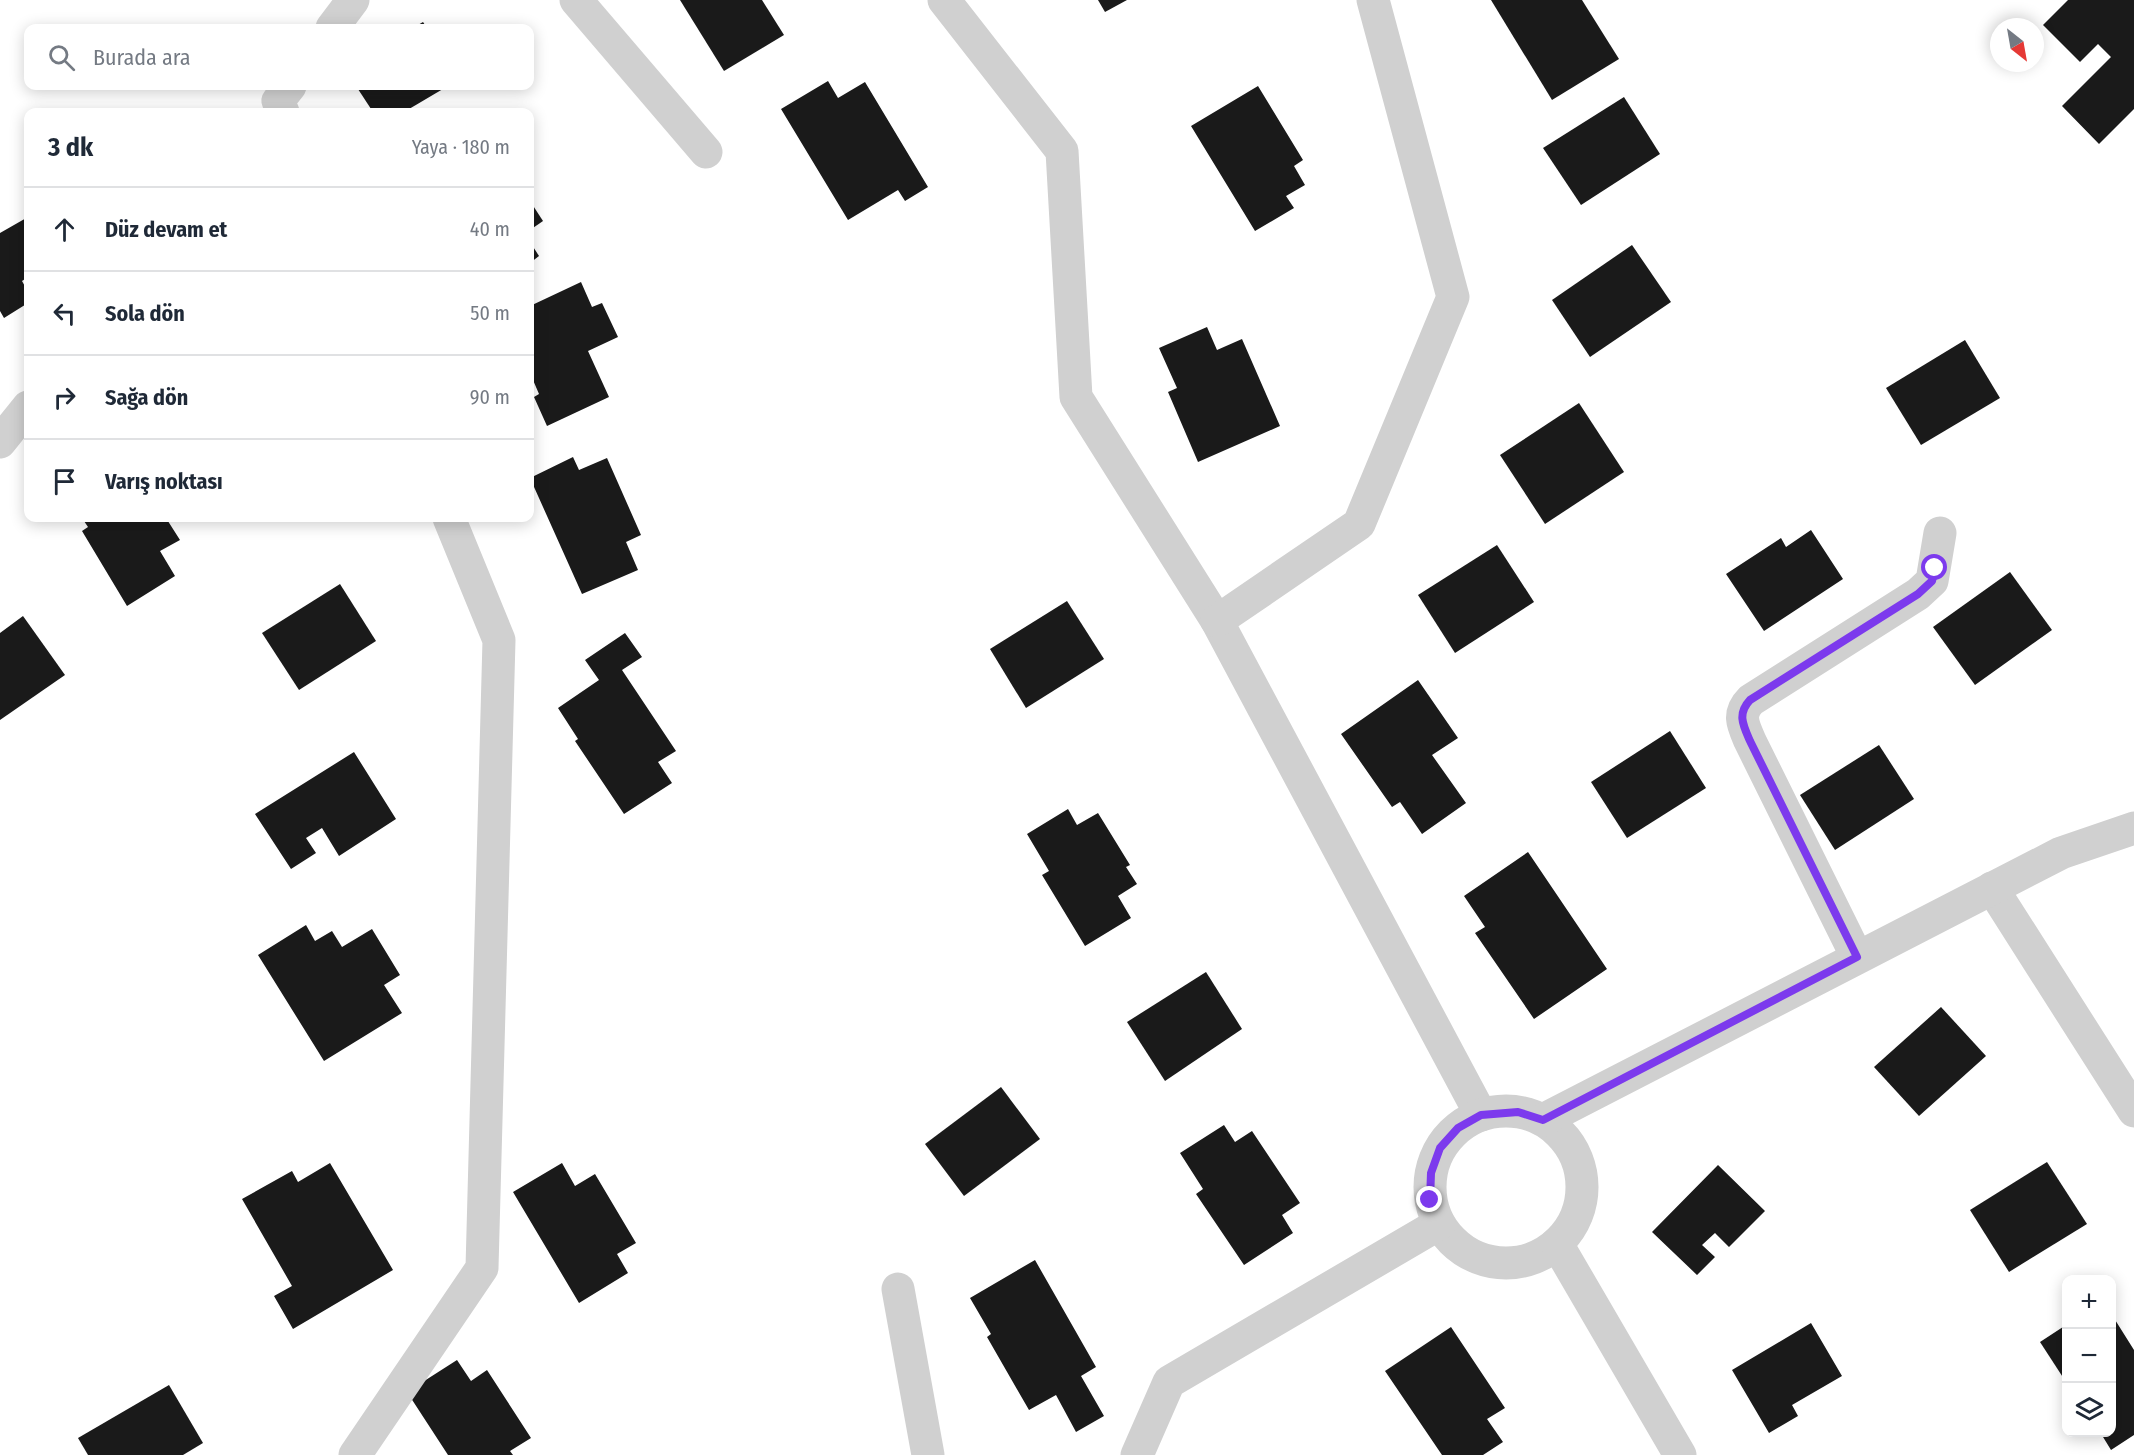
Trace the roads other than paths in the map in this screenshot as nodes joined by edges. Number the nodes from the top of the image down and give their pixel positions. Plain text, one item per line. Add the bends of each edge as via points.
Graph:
1 (353, 0) edge
2 (576, 0) edge
3 (944, 0) edge
4 (1373, 0) edge
5 (335, 24) edge
6 (706, 152) dead end
7 (24, 412) edge
8 (0, 442) edge
9 (451, 522) edge
10 (1940, 533) dead end
11 (1217, 621) junction
12 (2134, 828) edge
13 (1992, 888) junction
14 (1857, 957) junction
15 (2134, 1111) edge
16 (1481, 1115) junction
17 (1543, 1120) junction
18 (1439, 1224) junction
19 (1557, 1244) junction
20 (898, 1289) dead end
21 (355, 1455) edge
22 (928, 1455) edge
23 (1137, 1455) edge
24 (1680, 1455) edge

1 - 5 street
2 - 6 street
3 - 11 street via 1062,151 1076,397
4 - 11 street via 1453,297 1359,524
7 - 8 street
9 - 21 street via 499,640 482,1268
10 - 14 street via 1932,581 1918,594 1750,700 1741,718
11 - 16 street
12 - 13 street via 2061,853
13 - 14 street
13 - 15 street
14 - 17 street
16 - 17 street via 1518,1112
16 - 18 street via 1458,1128 1440,1148 1430,1182 1430,1200
17 - 19 street via 1564,1137 1578,1160 1582,1198 1573,1223
18 - 19 street via 1455,1245 1479,1258 1504,1264 1534,1258
18 - 23 street via 1169,1382
19 - 24 street
20 - 22 street

